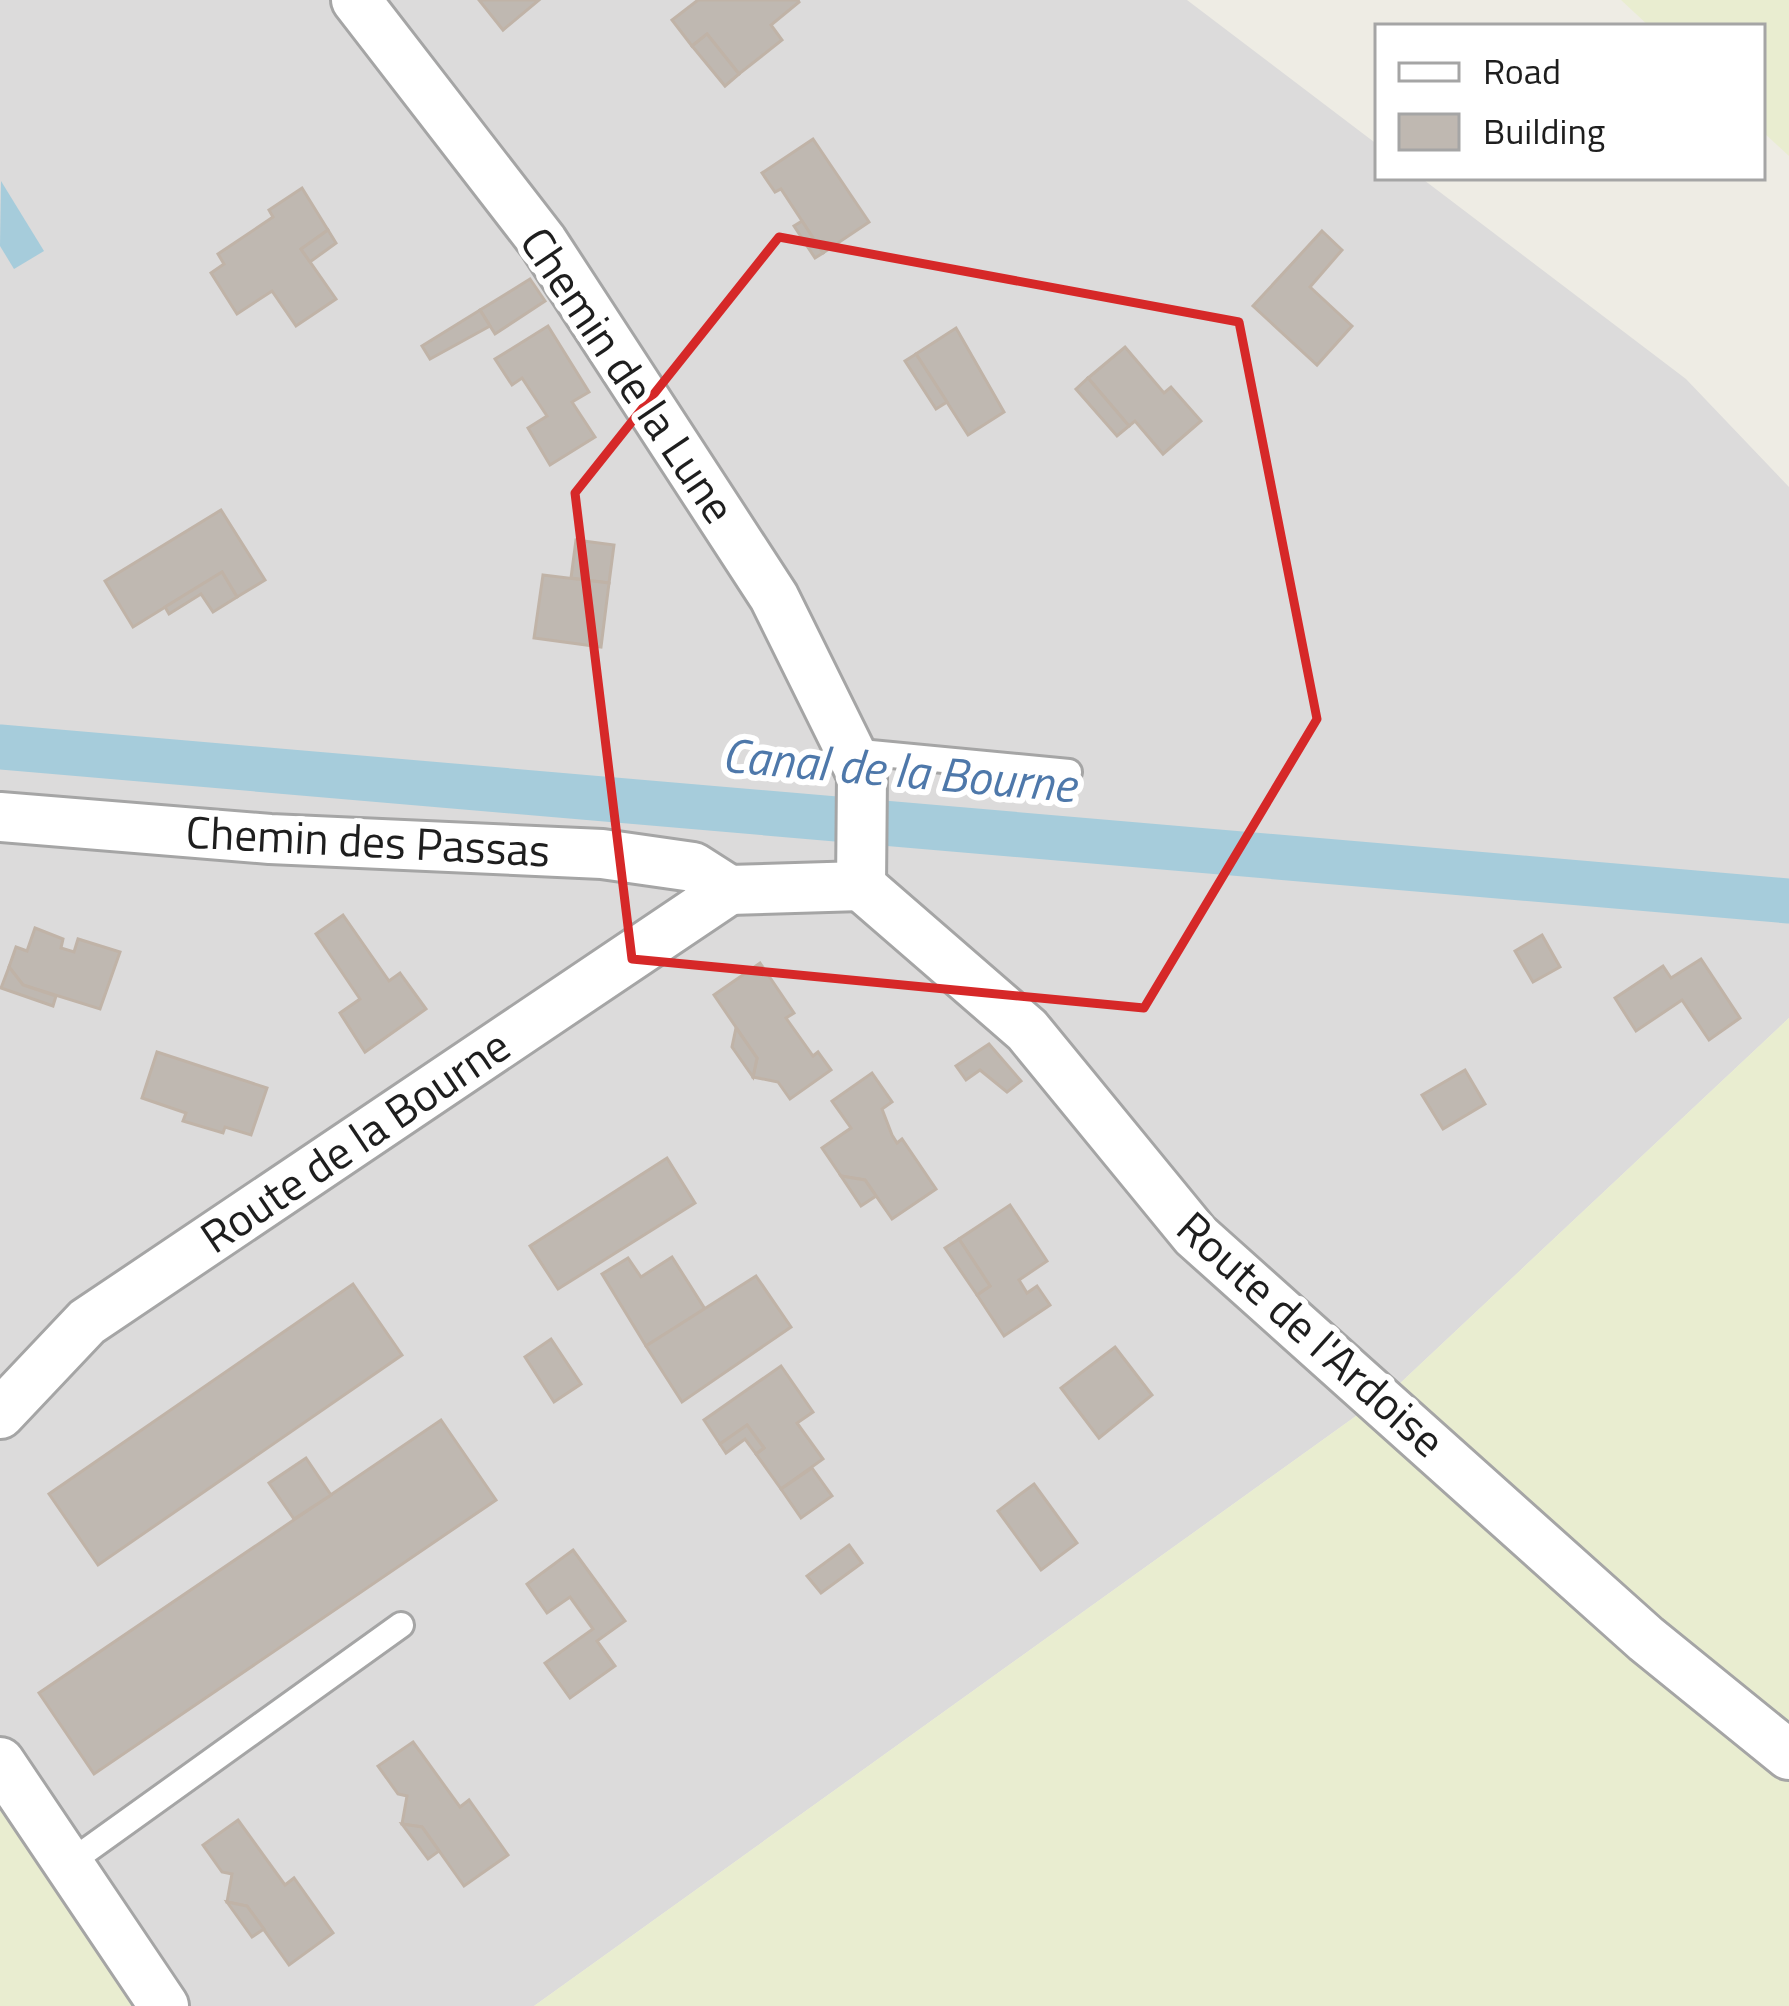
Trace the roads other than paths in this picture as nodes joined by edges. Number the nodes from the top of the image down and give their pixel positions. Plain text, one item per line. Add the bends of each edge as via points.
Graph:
1 (356, 0) edge
2 (856, 763) junction
3 (1069, 772) dead end
4 (0, 817) edge
5 (861, 886) junction
6 (729, 890) junction
7 (0, 1414) edge
8 (401, 1625) dead end
9 (1789, 1755) edge
10 (0, 1762) edge
11 (68, 1864) junction
12 (164, 2006) edge

1 - 2 street, Chemin de la Lune via 544,242 774,597
2 - 3 lane
2 - 5 street
4 - 6 street, Chemin des Passas via 602,854 693,867
5 - 6 street
5 - 9 street, Route de l'Ardoise via 1027,1030 1195,1235 1646,1639
6 - 7 street, Route de la Bourne via 87,1322
8 - 11 lane
10 - 11 street
11 - 12 street

